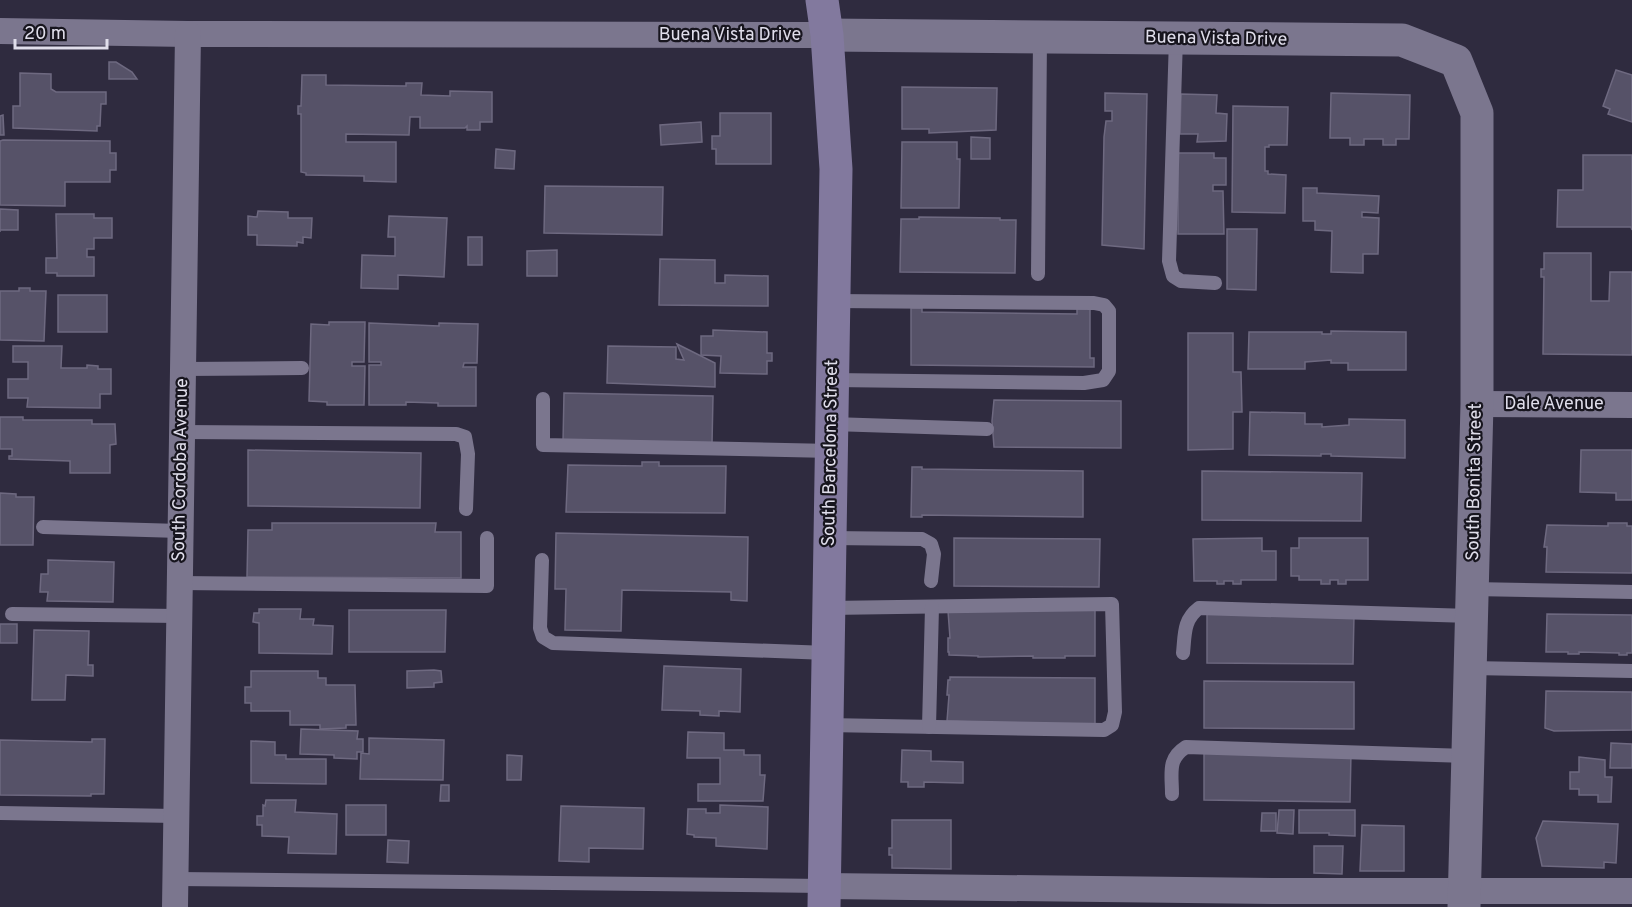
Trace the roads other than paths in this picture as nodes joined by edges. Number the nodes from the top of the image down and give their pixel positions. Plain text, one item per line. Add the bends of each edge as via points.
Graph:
1 (822, 0) edge
2 (0, 31) edge
3 (188, 34) junction
4 (827, 35) junction
5 (1040, 37) junction
6 (1176, 38) junction
7 (1456, 60) joint
8 (1038, 274) dead end
9 (1215, 283) dead end
10 (834, 301) junction
11 (302, 368) dead end
12 (183, 369) junction
13 (832, 380) junction
14 (543, 399) dead end
15 (1477, 404) junction
16 (1632, 405) edge
17 (987, 429) dead end
18 (182, 432) junction
19 (832, 438) junction
20 (466, 509) dead end
21 (43, 527) dead end
22 (180, 531) junction
23 (487, 538) dead end
24 (830, 538) junction
25 (542, 560) dead end
26 (931, 581) dead end
27 (179, 583) junction
28 (1632, 592) edge
29 (1472, 603) junction
30 (829, 608) junction
31 (932, 608) junction
32 (12, 614) dead end
33 (179, 616) junction
34 (828, 653) junction
35 (1183, 653) dead end
36 (1470, 668) junction
37 (1632, 671) edge
38 (827, 725) junction
39 (929, 728) junction
40 (1467, 756) junction
41 (1172, 794) dead end
42 (0, 813) edge
43 (176, 816) junction
44 (176, 879) junction
45 (1632, 891) edge
46 (824, 897) edge
47 (1464, 900) edge
48 (175, 907) edge

1 - 4 main road, South Barcelona Street
2 - 3 street, Buena Vista Drive
3 - 4 street, Buena Vista Drive
3 - 12 street, South Cordoba Avenue
4 - 5 street, Buena Vista Drive
4 - 10 main road, South Barcelona Street via 836,169
5 - 6 street, Buena Vista Drive
5 - 8 lane
6 - 7 street, Buena Vista Drive via 1402,40
6 - 9 lane via 1169,261 1173,276 1181,281
7 - 15 street, South Bonita Street via 1477,113
10 - 13 main road, South Barcelona Street
10 - 13 lane via 1104,305 1109,310 1109,371 1103,380 1084,383
11 - 12 lane
12 - 18 street, South Cordoba Avenue
13 - 19 main road, South Barcelona Street
14 - 19 lane via 543,445
15 - 16 street, Dale Avenue
15 - 29 street, South Bonita Street
17 - 19 lane
18 - 20 lane via 456,434 465,437 468,454
18 - 22 street, South Cordoba Avenue
19 - 24 main road, South Barcelona Street
21 - 22 lane
22 - 27 street, South Cordoba Avenue
23 - 27 lane via 488,586
24 - 26 lane via 922,539 931,544
24 - 30 main road, South Barcelona Street
25 - 34 lane via 540,628 543,637 553,643
27 - 33 street, South Cordoba Avenue
28 - 29 lane
29 - 35 lane via 1198,608 1186,623
29 - 36 street, South Bonita Street
30 - 31 lane
30 - 34 main road, South Barcelona Street
31 - 39 lane
31 - 39 lane via 1112,604 1115,712 1112,725 1104,730
32 - 33 lane
33 - 43 street, South Cordoba Avenue
34 - 38 main road, South Barcelona Street
36 - 37 lane
36 - 40 street, South Bonita Street
38 - 39 lane
38 - 46 main road, South Barcelona Street
40 - 41 lane via 1186,747 1175,754 1172,763
40 - 47 street, South Bonita Street
42 - 43 lane
43 - 44 street, South Cordoba Avenue
44 - 46 lane
44 - 48 street, South Cordoba Avenue
45 - 47 street
46 - 47 street

